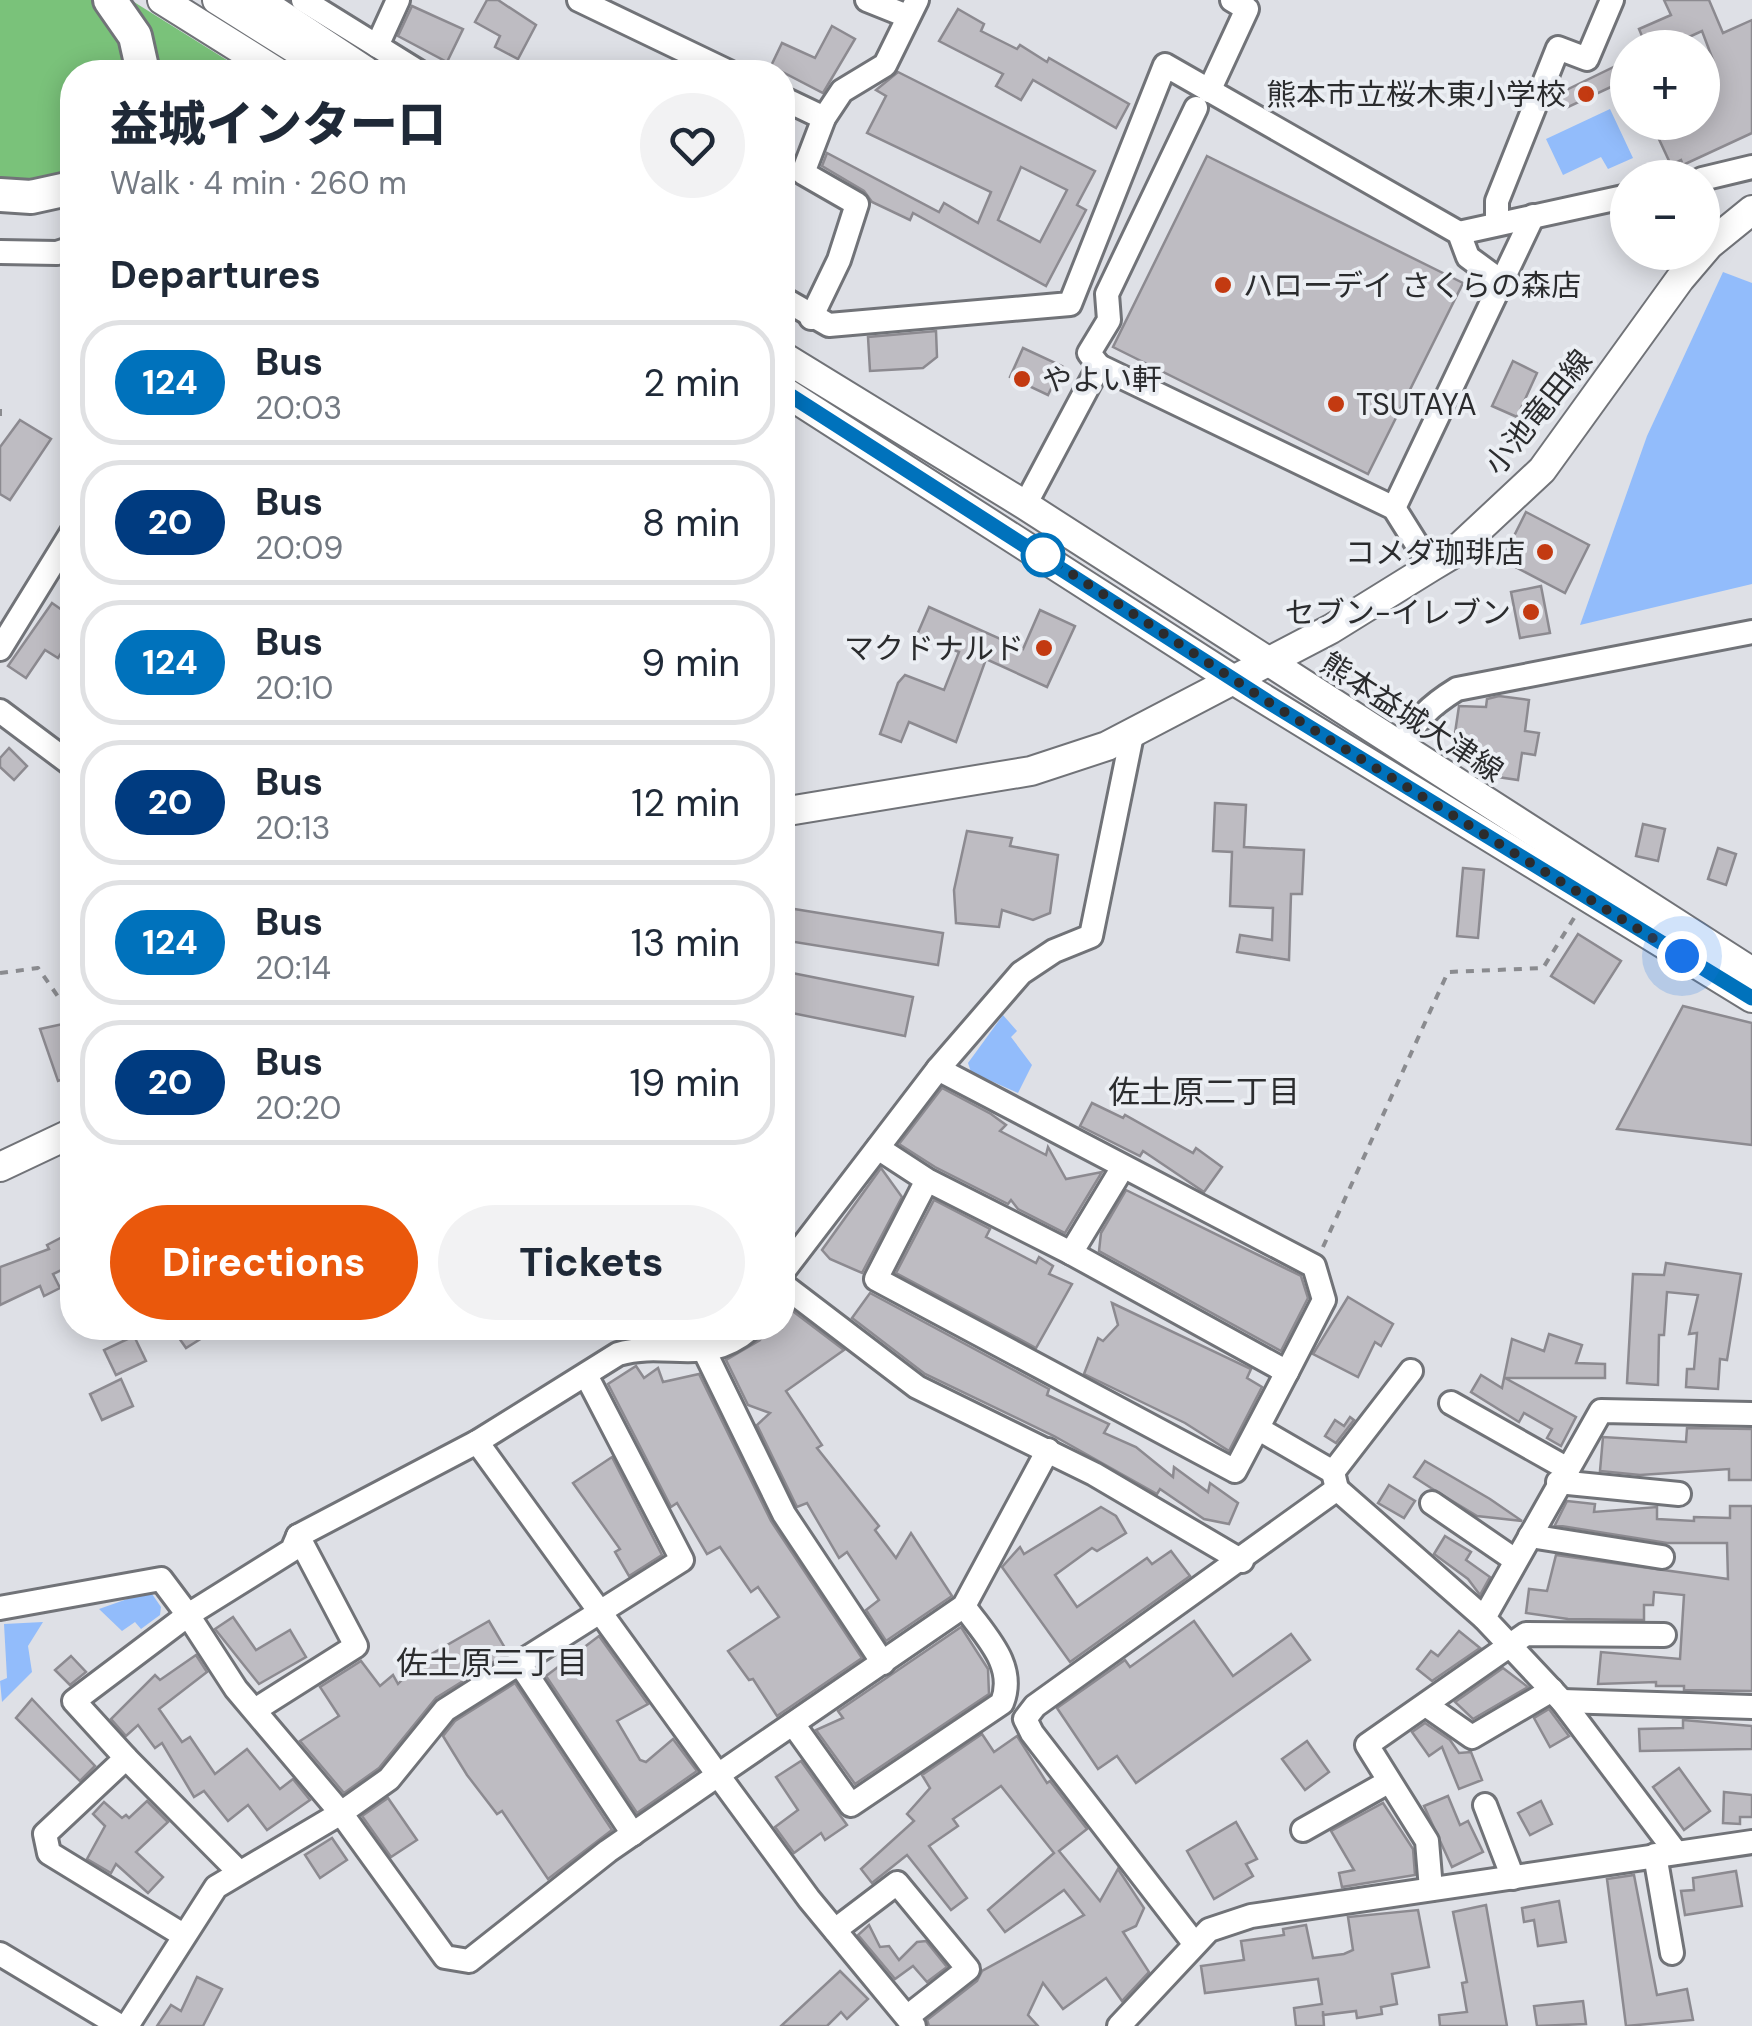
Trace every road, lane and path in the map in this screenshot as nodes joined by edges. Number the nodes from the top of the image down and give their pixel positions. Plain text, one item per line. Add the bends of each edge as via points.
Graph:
1 (110, 0) edge
2 (162, 0) edge
3 (217, 0) edge
4 (255, 0) edge
5 (303, 0) edge
6 (398, 0) edge
7 (578, 0) edge
8 (867, 0) edge
9 (1232, 0) edge
10 (1612, 0) edge
11 (912, 8) edge
12 (370, 59) edge
13 (140, 60) edge
14 (258, 60) edge
15 (313, 60) edge
16 (704, 60) edge
17 (1202, 100) junction
18 (795, 104) edge
19 (824, 118) junction
20 (1752, 167) edge
21 (1720, 175) edge
22 (60, 191) edge
23 (0, 194) edge
24 (1610, 200) edge
25 (1752, 210) edge
26 (0, 213) edge
27 (60, 214) edge
28 (1533, 216) junction
29 (1497, 223) junction
30 (1459, 233) junction
31 (0, 252) edge
32 (60, 252) edge
33 (1502, 282) junction
34 (795, 307) edge
35 (811, 318) junction
36 (795, 364) edge
37 (1099, 366) junction
38 (795, 398) edge
39 (0, 409) edge
40 (0, 416) edge
41 (1026, 505) junction
42 (1394, 508) junction
43 (60, 551) edge
44 (1431, 567) junction
45 (1752, 632) edge
46 (0, 648) edge
47 (1265, 660) junction
48 (1233, 677) junction
49 (0, 711) edge
50 (1132, 735) junction
51 (1403, 750) junction
52 (60, 756) edge
53 (795, 810) edge
54 (1587, 897) junction
55 (1752, 972) edge
56 (0, 973) edge
57 (60, 998) edge
58 (1752, 998) edge
59 (938, 1069) junction
60 (60, 1139) edge
61 (878, 1148) junction
62 (1122, 1167) junction
63 (0, 1168) edge
64 (927, 1180) junction
65 (1071, 1253) junction
66 (1314, 1266) junction
67 (795, 1270) edge
68 (795, 1294) edge
69 (735, 1340) edge
70 (705, 1352) junction
71 (1411, 1371) dead end
72 (1287, 1372) junction
73 (586, 1375) junction
74 (1452, 1403) dead end
75 (1752, 1414) edge
76 (1259, 1429) junction
77 (477, 1442) junction
78 (1048, 1450) junction
79 (1562, 1475) junction
80 (1335, 1480) junction
81 (1679, 1494) dead end
82 (1432, 1503) dead end
83 (298, 1536) junction
84 (1530, 1536) junction
85 (1662, 1557) dead end
86 (1242, 1560) junction
87 (1515, 1560) junction
88 (964, 1606) junction
89 (0, 1608) edge
90 (601, 1613) junction
91 (188, 1615) junction
92 (1484, 1618) junction
93 (1664, 1635) dead end
94 (1511, 1646) junction
95 (883, 1663) junction
96 (520, 1664) junction
97 (1557, 1696) junction
98 (1426, 1705) junction
99 (1752, 1707) edge
100 (254, 1710) junction
101 (793, 1724) junction
102 (126, 1758) junction
103 (718, 1775) junction
104 (1388, 1782) junction
105 (1485, 1806) dead end
106 (341, 1813) junction
107 (1303, 1830) dead end
108 (634, 1834) junction
109 (1752, 1842) edge
110 (1665, 1853) junction
111 (238, 1871) junction
112 (1513, 1878) junction
113 (1431, 1889) junction
114 (835, 1930) junction
115 (183, 1935) junction
116 (1194, 1943) junction
117 (1672, 1953) dead end
118 (0, 1954) edge
119 (911, 2022) edge
120 (1118, 2025) edge
121 (123, 2026) edge

1 - 13 highway via 135,36
2 - 14 main road
3 - 15 main road
4 - 12 highway
5 - 12 street
6 - 12 street
7 - 16 street
8 - 11 street
9 - 17 street via 1247,8
10 - 29 street via 1587,59 1558,48 1497,200
11 - 19 street via 885,65 842,91
17 - 30 street
17 - 35 street via 1165,65 1070,304 829,325
17 - 37 street via 1107,294 1108,320 1089,353
18 - 19 street
19 - 35 street via 803,172 857,204
20 - 21 street
22 - 23 highway
24 - 28 street
25 - 44 main road, 小池竜田線 via 1680,279 1542,470
26 - 27 highway
28 - 29 street
28 - 33 street
29 - 30 street
30 - 33 street via 1468,256
31 - 32 street
33 - 42 street
34 - 35 street
36 - 41 main road, 熊本益城大津線
37 - 41 street
37 - 42 street
38 - 48 main road, 熊本益城大津線
39 - 40 path
41 - 47 main road, 熊本益城大津線
42 - 44 street
43 - 46 street
44 - 47 main road, 小池竜田線 via 1331,629
45 - 51 street via 1457,689 1433,704 1410,730
47 - 48 main road, 小池竜田線
47 - 51 main road, 熊本益城大津線
48 - 50 main road, 小池竜田線
48 - 54 main road, 熊本益城大津線
49 - 52 street
50 - 53 main road, 小池竜田線 via 1031,770
50 - 59 street via 1091,936 1021,973
51 - 55 main road, 熊本益城大津線
54 - 58 main road, 熊本益城大津線
54 - 66 path via 1542,968 1448,972
56 - 57 path via 38,968
59 - 61 street
59 - 62 street
60 - 63 main road
61 - 64 street
61 - 67 street
62 - 65 street
62 - 66 street
64 - 65 street
64 - 76 street via 876,1279 1236,1471
65 - 72 street
66 - 72 street via 1324,1300
68 - 78 street via 917,1387
69 - 70 street
70 - 73 street via 645,1346
70 - 95 street via 784,1514
71 - 80 street
72 - 76 street
73 - 77 street
73 - 90 street via 682,1560
74 - 79 street
75 - 79 street via 1601,1411
76 - 80 street
77 - 83 street
77 - 90 street
78 - 86 street
78 - 88 street
79 - 81 street
79 - 84 street
80 - 86 street
80 - 92 street
82 - 87 street
83 - 91 street via 292,1550
83 - 100 street via 356,1646
84 - 85 street
84 - 87 street
86 - 116 street via 1025,1719
87 - 92 street
88 - 95 street
88 - 101 street via 1002,1660 1010,1684 1002,1703 852,1806
89 - 91 street via 161,1579
90 - 96 street
90 - 103 street
91 - 100 street
91 - 102 street via 74,1702
92 - 94 street
93 - 94 street via 1526,1634
94 - 97 street
94 - 98 street
95 - 101 street
96 - 106 street via 446,1710 389,1779
96 - 108 street
97 - 98 street via 1472,1737
97 - 99 street
97 - 110 street
98 - 104 street via 1367,1745
100 - 106 street
101 - 103 street
102 - 111 street
102 - 115 street via 45,1834 49,1853
103 - 108 street
103 - 114 street
104 - 107 street
104 - 113 street via 1427,1841
105 - 112 street
106 - 108 street via 445,1957 469,1961
106 - 111 street
109 - 110 street
110 - 112 street
110 - 117 street
111 - 115 street via 216,1887
112 - 113 street
113 - 116 street via 1250,1916 1209,1930
114 - 119 street
114 - 119 street via 897,1883 968,1970
115 - 121 street
116 - 120 street
118 - 121 street

